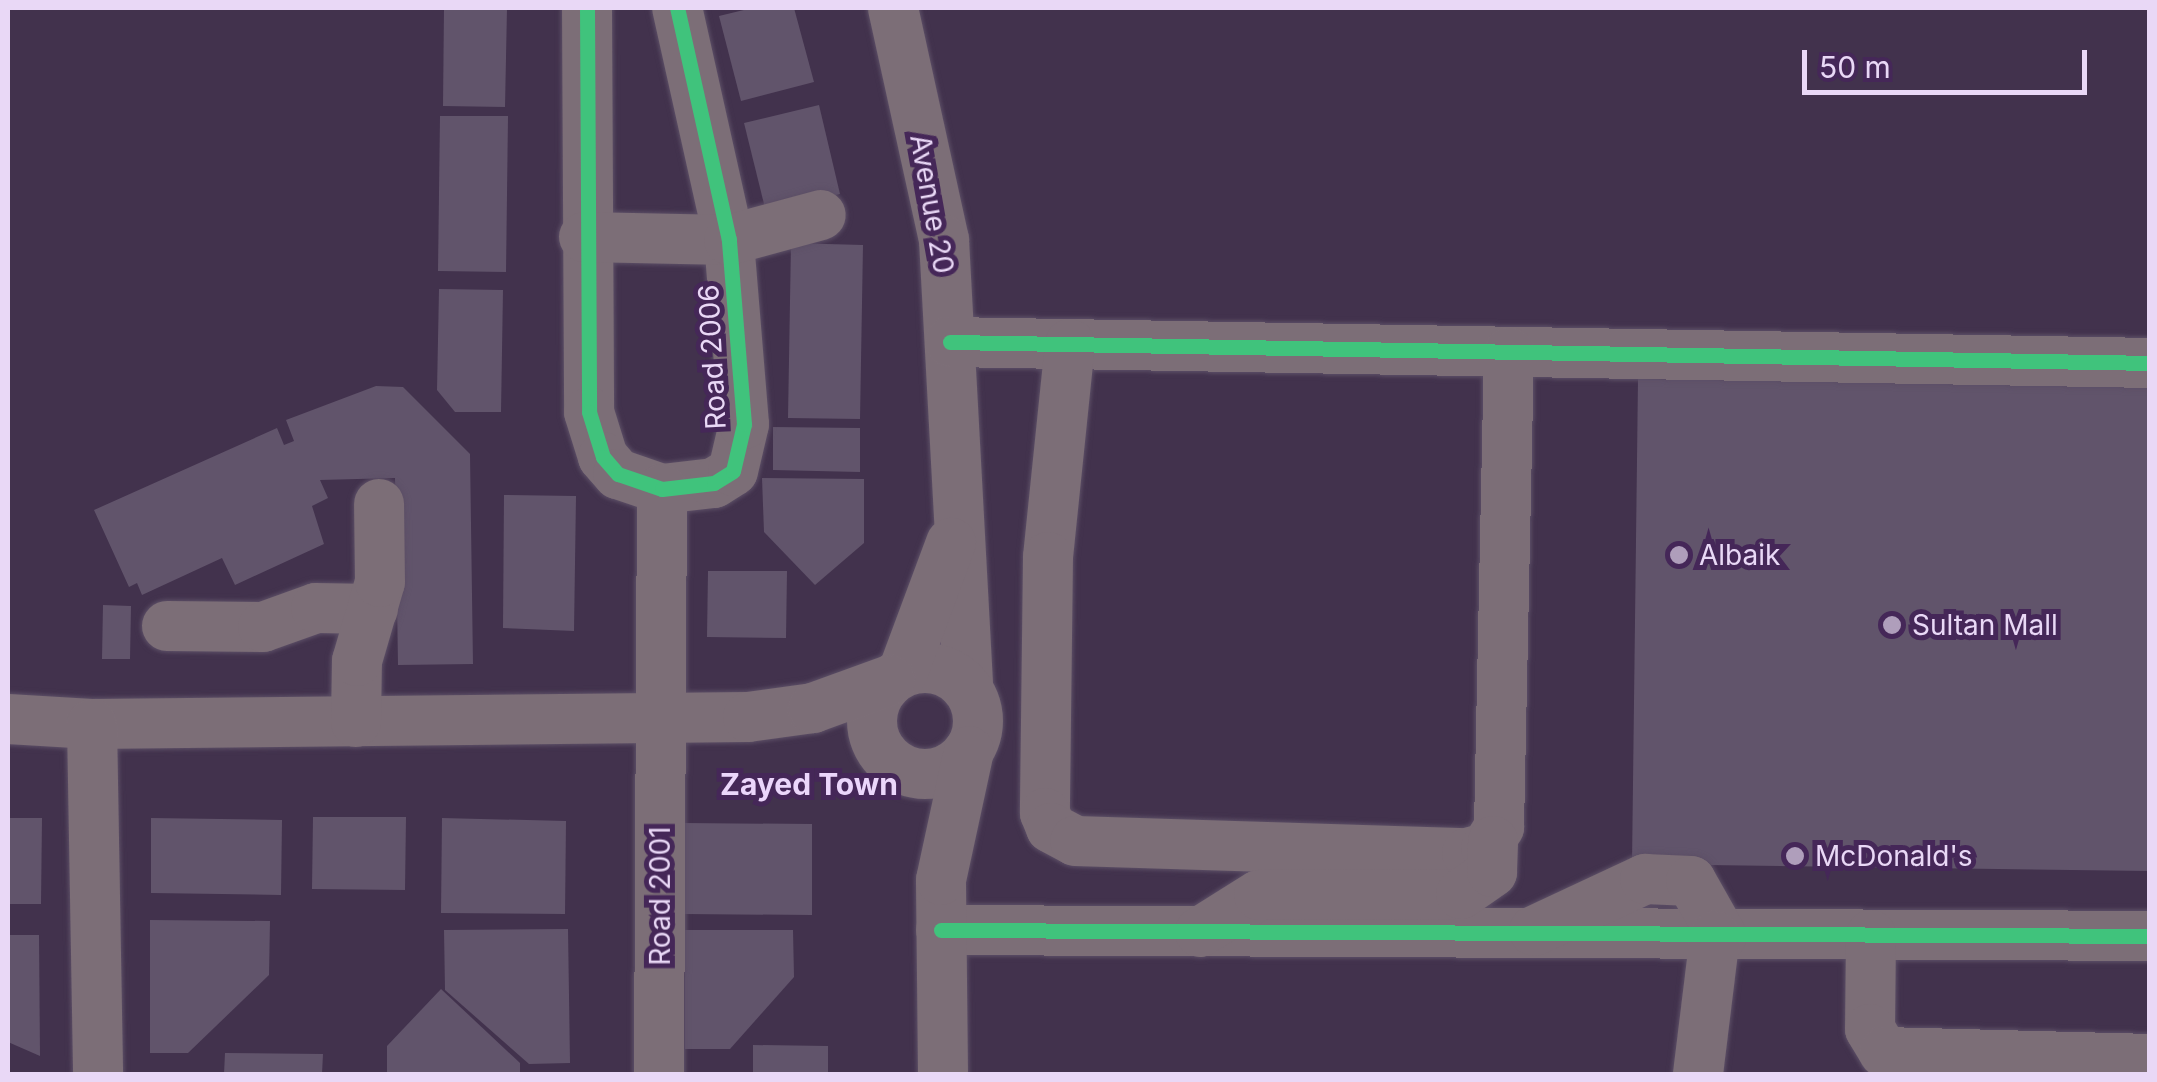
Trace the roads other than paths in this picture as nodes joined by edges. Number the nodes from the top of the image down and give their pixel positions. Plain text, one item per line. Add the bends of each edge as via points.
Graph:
1 (587, 8) edge
2 (677, 8) edge
3 (893, 8) edge
4 (820, 215) dead end
5 (584, 236) junction
6 (729, 240) junction
7 (950, 342) junction
8 (1070, 344) junction
9 (1509, 352) junction
10 (2150, 363) edge
11 (662, 489) junction
12 (379, 504) dead end
13 (957, 524) junction
14 (373, 609) junction
15 (167, 626) dead end
16 (896, 676) junction
17 (968, 687) junction
18 (660, 717) junction
19 (748, 717) junction
20 (8, 719) edge
21 (356, 722) junction
22 (92, 724) junction
23 (970, 751) junction
24 (886, 756) junction
25 (1493, 841) junction
26 (941, 880) junction
27 (941, 930) junction
28 (1200, 932) junction
29 (1872, 935) junction
30 (1719, 936) junction
31 (2150, 936) edge
32 (2150, 1059) edge
33 (98, 1074) edge
34 (659, 1074) edge
35 (943, 1074) edge
36 (1698, 1074) edge

1 - 5 street, Road 2006
2 - 6 street, Road 2006
3 - 7 street, Avenue 20 via 944,240
4 - 6 street
5 - 6 street
5 - 11 street, Road 2006 via 593,435 618,474
6 - 11 street, Road 2006 via 742,447 733,471 714,483
7 - 8 street
7 - 13 street, Avenue 20
8 - 9 street
8 - 25 street via 1048,557 1046,813 1052,828 1074,842 1477,852
9 - 10 street
9 - 25 street via 1499,827
11 - 18 street
12 - 14 street via 380,582
13 - 16 street, Avenue 20
13 - 17 street, Avenue 20
14 - 15 street via 316,608 263,627
14 - 21 street via 357,660
16 - 17 street via 938,668
16 - 19 street via 813,708
16 - 24 street via 872,712
17 - 23 street via 979,719
18 - 19 street
18 - 21 street
18 - 34 street, Road 2001
19 - 24 street via 816,726
20 - 22 street
21 - 22 street
22 - 33 street
23 - 24 street via 942,772 924,774
23 - 26 street
24 - 26 street via 930,838
25 - 28 street via 1492,872 1461,894 1259,895
26 - 27 street
27 - 28 street
27 - 35 street
28 - 30 street
29 - 30 street
29 - 31 street
29 - 32 street via 1870,1029 1884,1052
30 - 36 street

